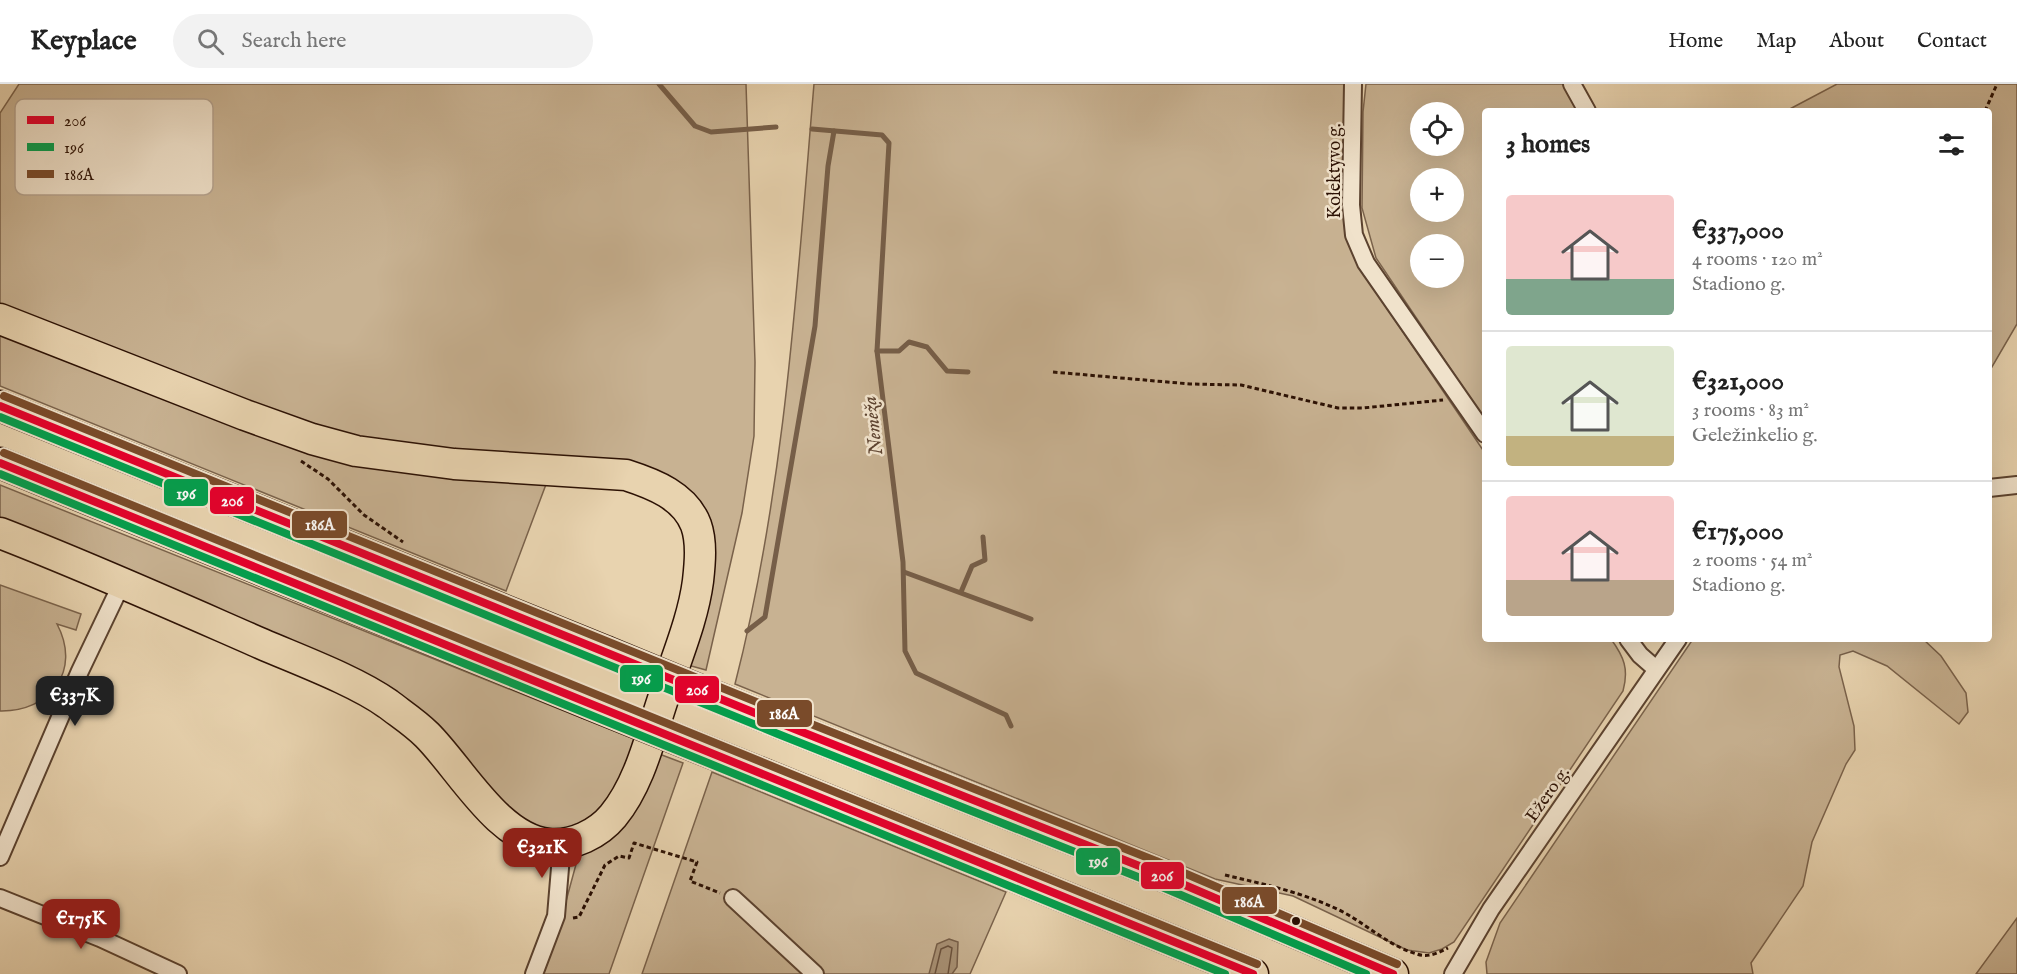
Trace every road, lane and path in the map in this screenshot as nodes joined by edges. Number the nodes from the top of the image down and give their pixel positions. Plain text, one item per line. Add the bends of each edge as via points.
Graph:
1 (1353, 84) edge
2 (1572, 84) edge
3 (1997, 84) edge
4 (1585, 108) edge
5 (1986, 108) edge
6 (0, 319) edge
7 (1053, 372) dead end
8 (1460, 398) junction
9 (0, 406) edge
10 (1482, 430) edge
11 (292, 456) dead end
12 (0, 463) edge
13 (2017, 484) edge
14 (1992, 488) edge
15 (0, 533) edge
16 (412, 547) dead end
17 (122, 583) junction
18 (1630, 642) edge
19 (1676, 642) edge
20 (1656, 669) junction
21 (562, 844) junction
22 (0, 857) edge
23 (0, 898) edge
24 (733, 898) joint
25 (556, 916) junction
26 (178, 974) edge
27 (534, 974) edge
28 (815, 974) edge
29 (1253, 974) edge
30 (1393, 974) edge
31 (1453, 974) edge

1 - 8 street, Kolektyvo g. via 1354,235 1366,263
2 - 4 street
3 - 5 path
6 - 21 highway via 312,439 356,451 454,464 626,475 653,484 686,508 696,524 700,543 698,582 641,763 613,817 582,839
7 - 8 path via 1241,385 1338,408
8 - 10 street, Kolektyvo g.
9 - 30 highway, bridge via 1152,871
11 - 16 path via 328,479 364,515
12 - 29 highway, bridge
13 - 14 street
15 - 17 highway
17 - 21 highway via 382,700 427,734 510,827 529,839
17 - 22 street
18 - 20 street
19 - 20 street, Ežero g.
20 - 31 street, Ežero g. via 1491,909
21 - 25 street
23 - 26 street
24 - 25 path via 690,881 697,862 634,843 629,858 619,856 605,865 579,916
24 - 28 street
25 - 27 street

